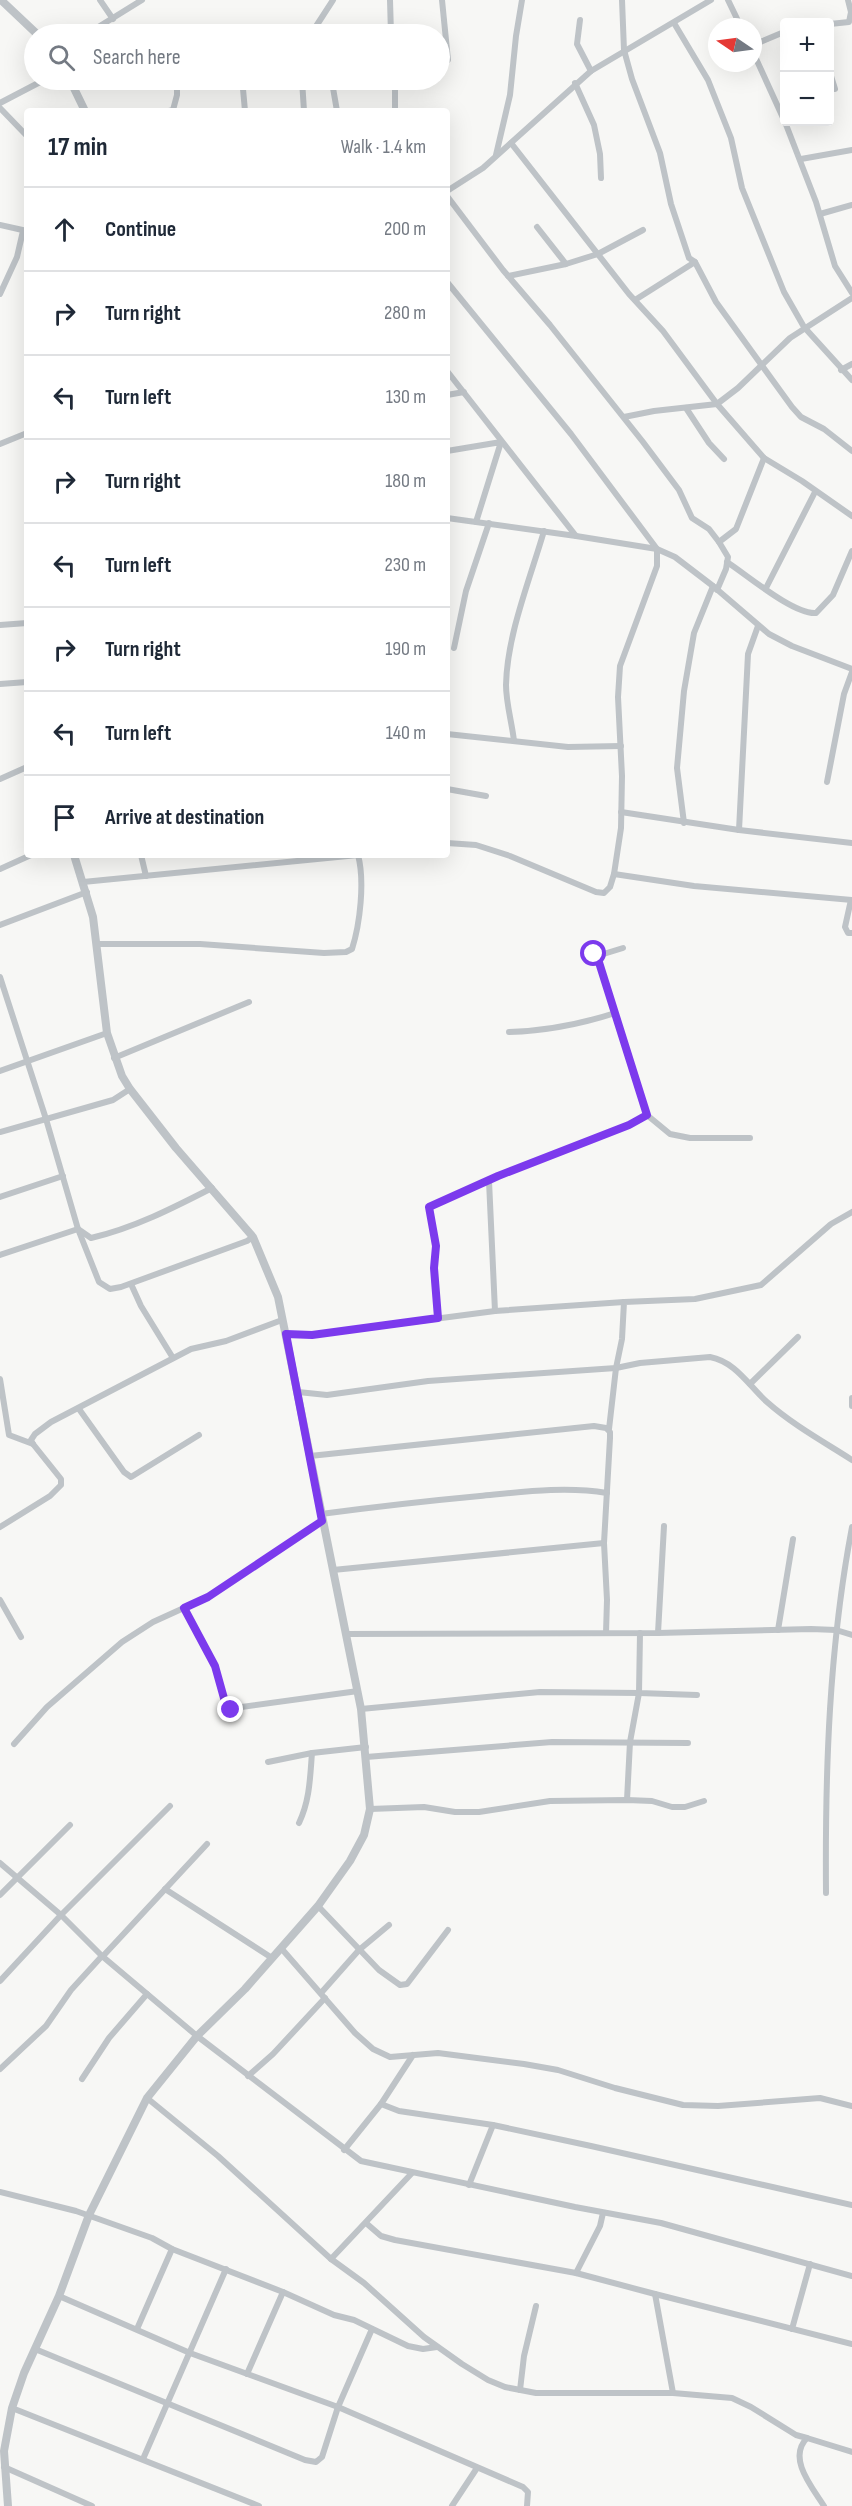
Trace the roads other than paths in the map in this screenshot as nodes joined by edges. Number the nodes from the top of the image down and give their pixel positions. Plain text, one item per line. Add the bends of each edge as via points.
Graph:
1 (1, 0) edge
2 (100, 0) edge
3 (142, 0) edge
4 (333, 0) edge
5 (390, 0) edge
6 (442, 0) edge
7 (522, 0) edge
8 (622, 0) edge
9 (711, 0) edge
10 (728, 0) edge
11 (848, 0) edge
12 (699, 3) edge
13 (852, 17) edge
14 (737, 18) edge
15 (113, 19) junction
16 (580, 20) dead end
17 (26, 24) edge
18 (104, 24) edge
19 (317, 24) edge
20 (391, 24) edge
21 (444, 24) edge
22 (674, 24) junction
23 (834, 24) edge
24 (780, 34) edge
25 (762, 41) edge
26 (624, 50) junction
27 (591, 71) junction
28 (762, 71) edge
29 (575, 83) junction
30 (834, 86) edge
31 (835, 89) dead end
32 (25, 90) edge
33 (75, 90) edge
34 (176, 90) edge
35 (243, 90) edge
36 (303, 90) edge
37 (333, 90) edge
38 (394, 90) edge
39 (0, 103) edge
40 (0, 108) edge
41 (84, 108) edge
42 (174, 108) edge
43 (245, 108) edge
44 (304, 108) edge
45 (336, 108) edge
46 (395, 108) edge
47 (780, 110) edge
48 (787, 126) edge
49 (24, 133) edge
50 (511, 142) junction
51 (852, 150) edge
52 (496, 156) junction
53 (801, 159) junction
54 (601, 178) dead end
55 (450, 189) edge
56 (450, 200) edge
57 (852, 204) edge
58 (820, 214) junction
59 (0, 225) edge
60 (537, 227) dead end
61 (644, 230) dead end
62 (24, 231) edge
63 (24, 234) edge
64 (598, 254) junction
65 (695, 262) junction
66 (566, 264) junction
67 (508, 276) junction
68 (450, 286) edge
69 (852, 293) edge
70 (0, 294) edge
71 (852, 298) edge
72 (635, 300) junction
73 (804, 327) junction
74 (852, 364) edge
75 (762, 365) junction
76 (841, 370) junction
77 (450, 375) edge
78 (852, 380) edge
79 (464, 392) junction
80 (450, 394) edge
81 (717, 404) junction
82 (686, 408) junction
83 (624, 417) junction
84 (24, 434) edge
85 (501, 442) junction
86 (0, 444) edge
87 (450, 450) edge
88 (852, 451) edge
89 (764, 458) junction
90 (724, 459) dead end
91 (815, 492) junction
92 (852, 516) edge
93 (450, 518) edge
94 (476, 522) junction
95 (489, 523) junction
96 (544, 531) junction
97 (576, 536) junction
98 (719, 542) junction
99 (657, 549) junction
100 (852, 551) edge
101 (727, 562) junction
102 (715, 588) junction
103 (766, 588) junction
104 (24, 623) edge
105 (0, 625) edge
106 (758, 626) junction
107 (454, 648) dead end
108 (852, 670) edge
109 (24, 682) edge
110 (0, 684) edge
111 (450, 734) edge
112 (514, 741) junction
113 (621, 746) junction
114 (24, 769) edge
115 (0, 779) edge
116 (827, 782) dead end
117 (450, 790) edge
118 (486, 796) dead end
119 (621, 812) junction
120 (684, 823) junction
121 (739, 830) junction
122 (450, 843) edge
123 (852, 843) edge
124 (24, 858) edge
125 (75, 858) edge
126 (142, 858) edge
127 (328, 858) edge
128 (358, 858) edge
129 (0, 869) edge
130 (614, 874) junction
131 (146, 876) junction
132 (83, 882) junction
133 (87, 892) junction
134 (851, 900) edge
135 (0, 925) edge
136 (852, 933) edge
137 (98, 944) junction
138 (623, 948) dead end
139 (597, 956) junction
140 (586, 959) dead end
141 (0, 977) edge
142 (249, 1002) dead end
143 (615, 1013) junction
144 (509, 1032) dead end
145 (107, 1034) junction
146 (114, 1058) junction
147 (28, 1060) junction
148 (0, 1071) edge
149 (130, 1089) junction
150 (647, 1115) junction
151 (46, 1119) junction
152 (0, 1132) edge
153 (750, 1138) dead end
154 (63, 1176) junction
155 (489, 1181) junction
156 (212, 1188) junction
157 (0, 1197) edge
158 (852, 1212) edge
159 (78, 1229) junction
160 (253, 1237) junction
161 (0, 1255) edge
162 (131, 1284) junction
163 (624, 1302) junction
164 (495, 1311) junction
165 (438, 1318) junction
166 (282, 1320) junction
167 (286, 1334) junction
168 (798, 1337) dead end
169 (173, 1358) junction
170 (616, 1368) junction
171 (0, 1379) edge
172 (750, 1384) junction
173 (298, 1392) junction
174 (852, 1398) edge
175 (852, 1406) edge
176 (79, 1409) junction
177 (609, 1429) junction
178 (199, 1436) dead end
179 (33, 1444) junction
180 (310, 1456) junction
181 (852, 1460) edge
182 (607, 1493) junction
183 (321, 1518) junction
184 (664, 1526) dead end
185 (0, 1527) edge
186 (852, 1527) edge
187 (793, 1539) dead end
188 (604, 1543) junction
189 (333, 1570) junction
190 (0, 1600) edge
191 (184, 1608) junction
192 (778, 1630) junction
193 (836, 1630) junction
194 (606, 1633) junction
195 (640, 1633) junction
196 (658, 1633) junction
197 (346, 1635) junction
198 (852, 1635) edge
199 (21, 1637) dead end
200 (358, 1691) junction
201 (639, 1693) junction
202 (698, 1695) dead end
203 (361, 1709) junction
204 (630, 1742) junction
205 (688, 1743) dead end
206 (14, 1744) dead end
207 (366, 1752) junction
208 (312, 1753) junction
209 (268, 1762) dead end
210 (627, 1800) junction
211 (704, 1801) dead end
212 (170, 1806) dead end
213 (370, 1809) junction
214 (299, 1822) dead end
215 (70, 1826) dead end
216 (207, 1844) dead end
217 (0, 1863) edge
218 (16, 1877) junction
219 (165, 1889) junction
220 (826, 1893) dead end
221 (0, 1894) edge
222 (318, 1906) junction
223 (61, 1915) junction
224 (389, 1925) dead end
225 (448, 1930) dead end
226 (281, 1948) junction
227 (359, 1950) junction
228 (103, 1955) junction
229 (272, 1958) junction
230 (0, 1981) edge
231 (147, 1994) junction
232 (323, 1995) junction
233 (197, 2036) junction
234 (413, 2055) junction
235 (0, 2069) edge
236 (248, 2076) junction
237 (82, 2079) dead end
238 (147, 2098) junction
239 (381, 2104) junction
240 (852, 2106) edge
241 (493, 2126) junction
242 (344, 2150) junction
243 (412, 2173) junction
244 (469, 2185) junction
245 (0, 2192) edge
246 (852, 2205) edge
247 (603, 2212) junction
248 (89, 2215) junction
249 (366, 2223) junction
250 (172, 2249) junction
251 (331, 2259) junction
252 (810, 2264) junction
253 (226, 2269) junction
254 (576, 2273) junction
255 (852, 2276) edge
256 (283, 2292) junction
257 (655, 2294) junction
258 (59, 2296) junction
259 (536, 2306) dead end
260 (137, 2329) junction
261 (372, 2329) junction
262 (792, 2329) junction
263 (852, 2344) edge
264 (438, 2347) junction
265 (35, 2349) junction
266 (190, 2353) junction
267 (246, 2374) junction
268 (520, 2390) junction
269 (673, 2393) junction
270 (167, 2403) junction
271 (12, 2408) junction
272 (338, 2408) junction
273 (807, 2438) junction
274 (852, 2452) edge
275 (143, 2459) junction
276 (4, 2467) junction
277 (477, 2468) junction
278 (8, 2506) edge
279 (92, 2506) edge
280 (259, 2506) edge
281 (452, 2506) edge
282 (527, 2506) edge
283 (824, 2506) edge

1 - 17 street
2 - 15 street
3 - 15 street
4 - 19 street
5 - 20 street
6 - 21 street
7 - 52 street via 510,95
8 - 26 street
9 - 12 street
10 - 14 street
11 - 13 street
12 - 22 street
13 - 23 street via 845,23
15 - 18 street
16 - 27 street via 577,44
22 - 26 street
22 - 73 street via 708,80 731,138 742,188 761,237
24 - 25 street
26 - 27 street
26 - 65 street via 660,153 689,258
27 - 29 street
28 - 47 street
29 - 50 street
29 - 54 street via 591,115
30 - 31 street
32 - 39 street
33 - 41 street
34 - 42 street
35 - 43 street
36 - 44 street
37 - 45 street
38 - 46 street
40 - 49 street
48 - 53 street
50 - 52 street
50 - 64 street
51 - 53 street
52 - 55 street
53 - 58 street
56 - 67 street
57 - 58 street
58 - 69 street via 835,266
59 - 62 street
60 - 66 street
61 - 64 street
63 - 70 street
64 - 66 street
64 - 72 street
65 - 72 street
65 - 75 street via 717,302
66 - 67 street
67 - 83 street
68 - 99 street via 598,469
71 - 73 street
72 - 81 street
73 - 75 street
73 - 76 street
74 - 76 street
75 - 81 street
75 - 88 street via 801,417
76 - 78 street
77 - 79 street
79 - 80 street
79 - 85 street
81 - 82 street
81 - 89 street
82 - 83 street
82 - 90 street
83 - 98 street via 679,490 692,518 709,529
84 - 86 street
85 - 87 street
85 - 94 street
85 - 97 street
89 - 91 street
89 - 98 street via 736,529
91 - 92 street
91 - 103 street
93 - 94 street
94 - 95 street
95 - 96 street
95 - 107 street via 466,591
96 - 97 street
96 - 112 street via 508,666 506,687
97 - 99 street
98 - 101 street
99 - 102 street via 675,557
99 - 113 street via 657,566 620,666
100 - 103 street via 833,595 816,613 809,614 791,605
101 - 102 street
101 - 103 street
102 - 106 street
102 - 120 street via 694,633 684,691 677,768
104 - 105 street
106 - 108 street via 792,646
106 - 121 street via 748,654
108 - 116 street
109 - 110 street
111 - 112 street
112 - 113 street via 568,747
113 - 119 street
114 - 115 street
117 - 118 street
119 - 120 street
119 - 130 street
120 - 121 street
121 - 123 street
122 - 130 street via 476,845 510,856 596,892 604,893
124 - 129 street
125 - 132 street
126 - 131 street
127 - 131 street
128 - 137 street via 362,885 355,938 348,952 200,944
130 - 134 street via 694,886
131 - 132 street
132 - 133 street
133 - 135 street
133 - 137 street
134 - 136 street via 845,927
137 - 145 street
138 - 139 street
139 - 140 street
139 - 143 street
141 - 147 street
142 - 146 street
143 - 144 street via 532,1031
143 - 150 street
145 - 146 street
145 - 147 street
146 - 149 street
147 - 148 street
147 - 151 street
149 - 151 street via 113,1100
149 - 156 street
150 - 153 street via 670,1134
150 - 155 street
151 - 152 street
151 - 154 street
154 - 157 street
154 - 159 street
155 - 164 street
155 - 165 street via 429,1207 436,1246
156 - 159 street via 162,1214 107,1234 91,1238
156 - 160 street
158 - 163 street via 831,1224 761,1285 695,1299
159 - 161 street
159 - 162 street via 99,1282 110,1289
160 - 162 street
160 - 166 street
162 - 169 street
163 - 164 street
163 - 170 street
164 - 165 street
165 - 167 street via 312,1335
166 - 167 street
166 - 169 street
167 - 173 street
168 - 172 street
169 - 176 street
170 - 172 street via 721,1359
170 - 173 street via 428,1381 327,1395
170 - 177 street
171 - 179 street via 9,1435
172 - 181 street via 767,1402
173 - 180 street
174 - 175 street
176 - 178 street via 131,1477
176 - 179 street via 35,1434
177 - 180 street via 594,1426
177 - 182 street
179 - 185 street via 61,1479 61,1485
180 - 183 street
182 - 183 street via 585,1489 516,1492 391,1504
182 - 188 street
183 - 189 street
183 - 191 street via 208,1597
184 - 196 street
186 - 193 street
187 - 192 street
188 - 189 street
188 - 194 street
189 - 197 street
190 - 199 street
191 - 200 street via 215,1666 229,1710
191 - 206 street via 122,1642 47,1707
192 - 193 street
192 - 196 street
193 - 198 street
193 - 220 street via 825,1786
194 - 195 street
194 - 197 street
195 - 196 street
195 - 201 street
197 - 200 street
200 - 203 street
201 - 202 street
201 - 203 street via 540,1692
201 - 204 street
203 - 207 street
204 - 205 street
204 - 207 street
204 - 210 street
207 - 208 street
207 - 213 street
208 - 209 street
208 - 214 street via 310,1789
210 - 211 street via 672,1807
210 - 213 street via 550,1801 479,1812 424,1807
212 - 223 street
213 - 222 street via 358,1848
215 - 218 street
216 - 219 street
217 - 218 street
218 - 221 street
218 - 223 street
219 - 228 street
219 - 229 street
222 - 226 street
222 - 227 street
223 - 228 street
223 - 230 street
224 - 227 street
225 - 227 street via 405,1986 379,1970
226 - 229 street
226 - 232 street
227 - 232 street
228 - 231 street
228 - 235 street via 71,1990 46,2026
229 - 233 street
231 - 233 street
231 - 237 street via 109,2038
232 - 234 street via 373,2049 390,2057
232 - 236 street via 273,2054
233 - 236 street
233 - 238 street
234 - 239 street
234 - 240 street via 438,2053 547,2068 683,2105 820,2098
236 - 242 street
238 - 248 street
238 - 251 street via 218,2156
239 - 241 street via 399,2111
239 - 242 street
241 - 244 street
241 - 246 street
242 - 243 street via 361,2161
243 - 244 street
243 - 249 street
244 - 247 street
245 - 248 street
247 - 252 street
247 - 254 street
248 - 250 street
248 - 258 street
249 - 251 street
249 - 254 street via 381,2236 395,2240
250 - 253 street
250 - 260 street
251 - 264 street
252 - 255 street
252 - 262 street
253 - 256 street
253 - 266 street
254 - 257 street
256 - 261 street
256 - 267 street
257 - 262 street
257 - 269 street
258 - 260 street
258 - 265 street
259 - 268 street
260 - 266 street
261 - 264 street via 408,2346
261 - 272 street
262 - 263 street
264 - 268 street via 488,2379
265 - 270 street
265 - 271 street
266 - 267 street
266 - 270 street
267 - 272 street
268 - 269 street
269 - 273 street via 734,2398
270 - 272 street via 312,2462 322,2457
270 - 275 street
271 - 275 street
271 - 276 street
272 - 277 street
273 - 274 street
273 - 283 street via 800,2445 802,2468
275 - 280 street
276 - 278 street
276 - 279 street
277 - 281 street
277 - 282 street via 523,2487 528,2492

